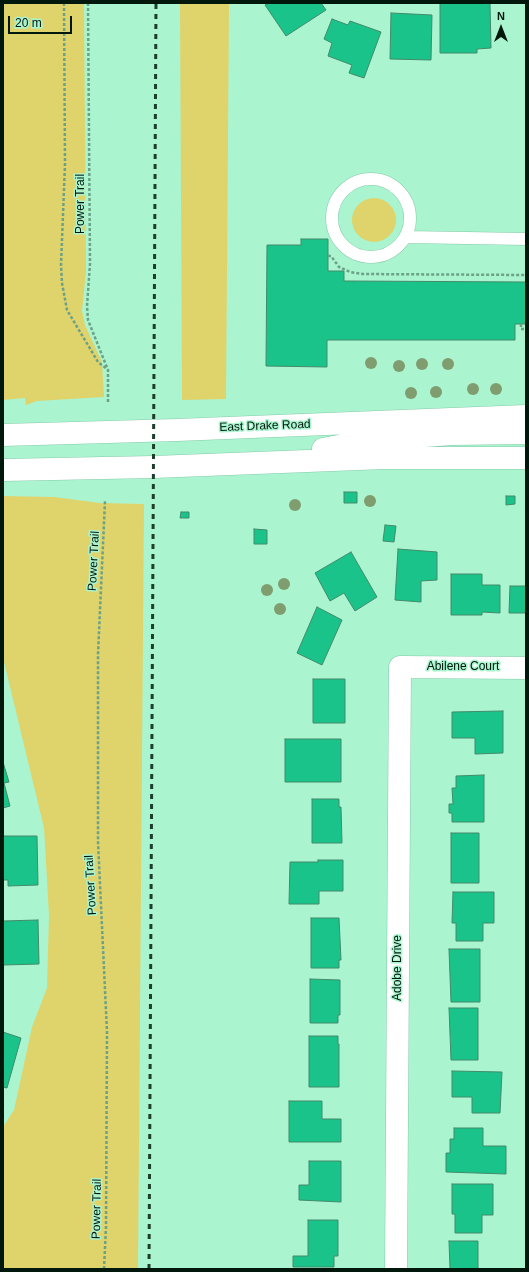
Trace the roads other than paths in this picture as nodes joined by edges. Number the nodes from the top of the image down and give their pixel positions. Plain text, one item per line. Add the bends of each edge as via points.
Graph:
1 (405, 237) junction
2 (526, 239) edge
3 (526, 416) edge
4 (526, 433) edge
5 (3, 435) edge
6 (526, 458) edge
7 (292, 462) junction
8 (3, 470) edge
9 (400, 667) joint
10 (526, 668) edge
11 (396, 1269) edge

1 - 1 lane via 409,224 409,211 405,199 385,182 372,179 359,181 338,197 333,208 332,221 341,243 351,252 369,256 387,254
1 - 2 lane
3 - 5 main road, East Drake Road
4 - 7 main road via 452,434 370,440 316,451
6 - 7 main road via 384,458
7 - 8 main road
9 - 10 main road, Abilene Court
9 - 11 main road, Adobe Drive

